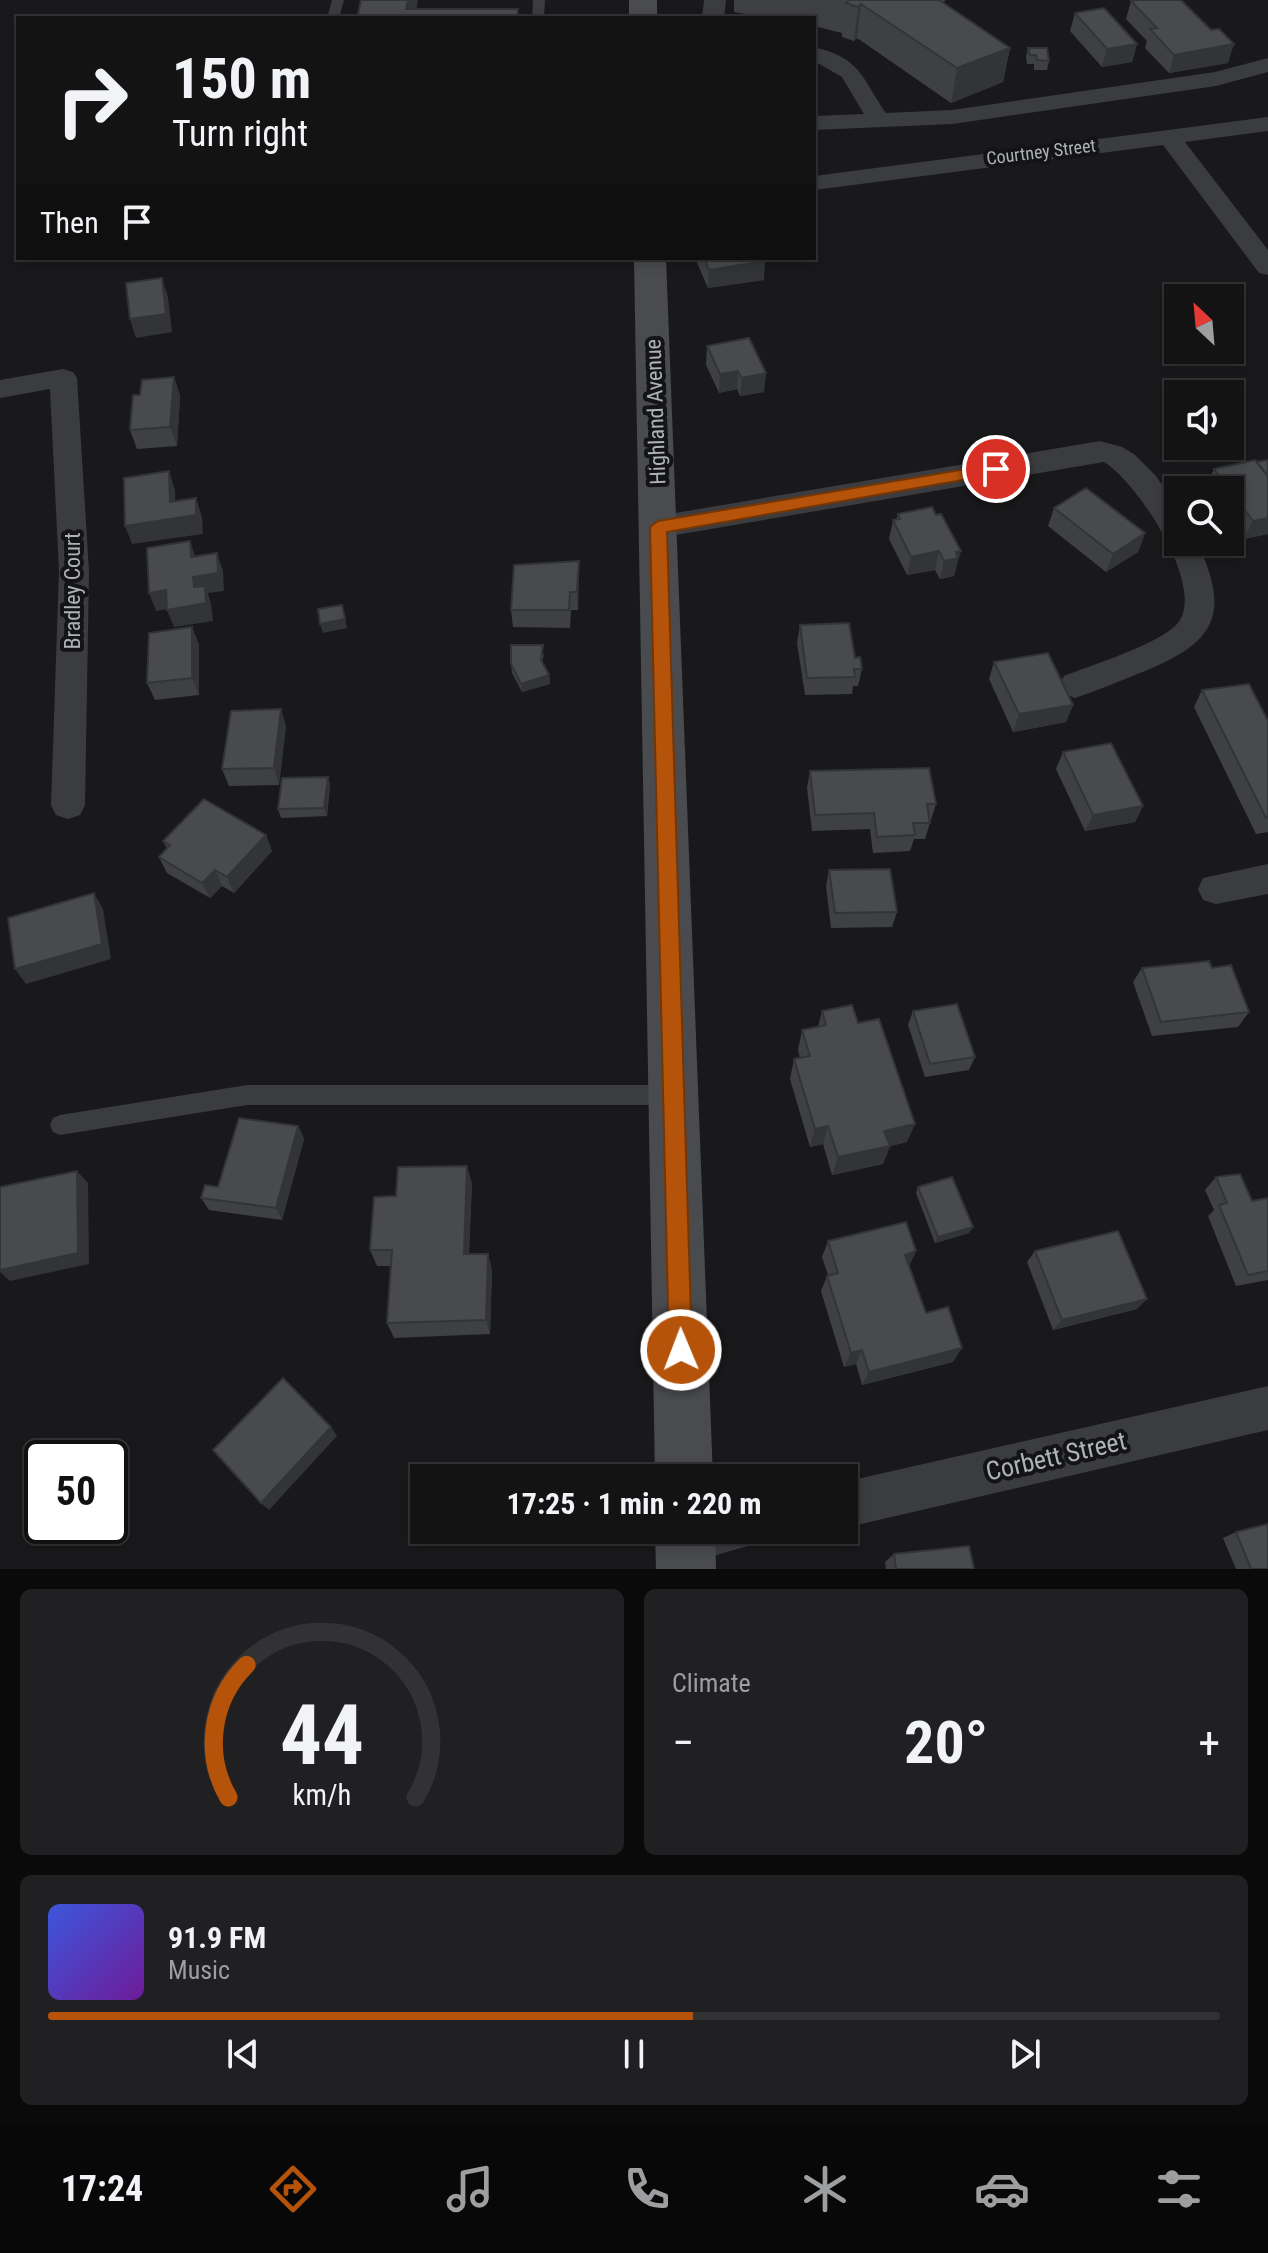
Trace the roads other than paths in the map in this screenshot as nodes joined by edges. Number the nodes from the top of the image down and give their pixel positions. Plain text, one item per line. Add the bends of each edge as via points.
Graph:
1 (816, 55) edge
2 (1268, 65) edge
3 (879, 119) junction
4 (816, 123) edge
5 (1268, 124) edge
6 (1168, 136) junction
7 (816, 183) edge
8 (650, 260) edge
9 (1268, 267) edge
10 (0, 389) edge
11 (1164, 512) edge
12 (658, 527) junction
13 (1188, 556) edge
14 (1075, 685) dead end
15 (68, 805) dead end
16 (1268, 879) edge
17 (1216, 889) dead end
18 (674, 1095) junction
19 (60, 1125) dead end
20 (1268, 1408) edge
21 (684, 1464) edge
22 (858, 1502) edge

1 - 3 street via 855,76
2 - 3 street via 1216,79 952,117
3 - 4 street
5 - 6 street, Courtney Street
6 - 7 street, Courtney Street
6 - 9 street
8 - 12 main road, Highland Avenue
10 - 15 street, Bradley Court via 63,378 74,571
11 - 12 street via 1129,466 1100,451
12 - 18 main road, Highland Avenue
13 - 14 street via 1198,596 1192,628 1164,648
16 - 17 street
18 - 19 lane via 247,1095
18 - 21 main road, Highland Avenue
20 - 22 street, Corbett Street

